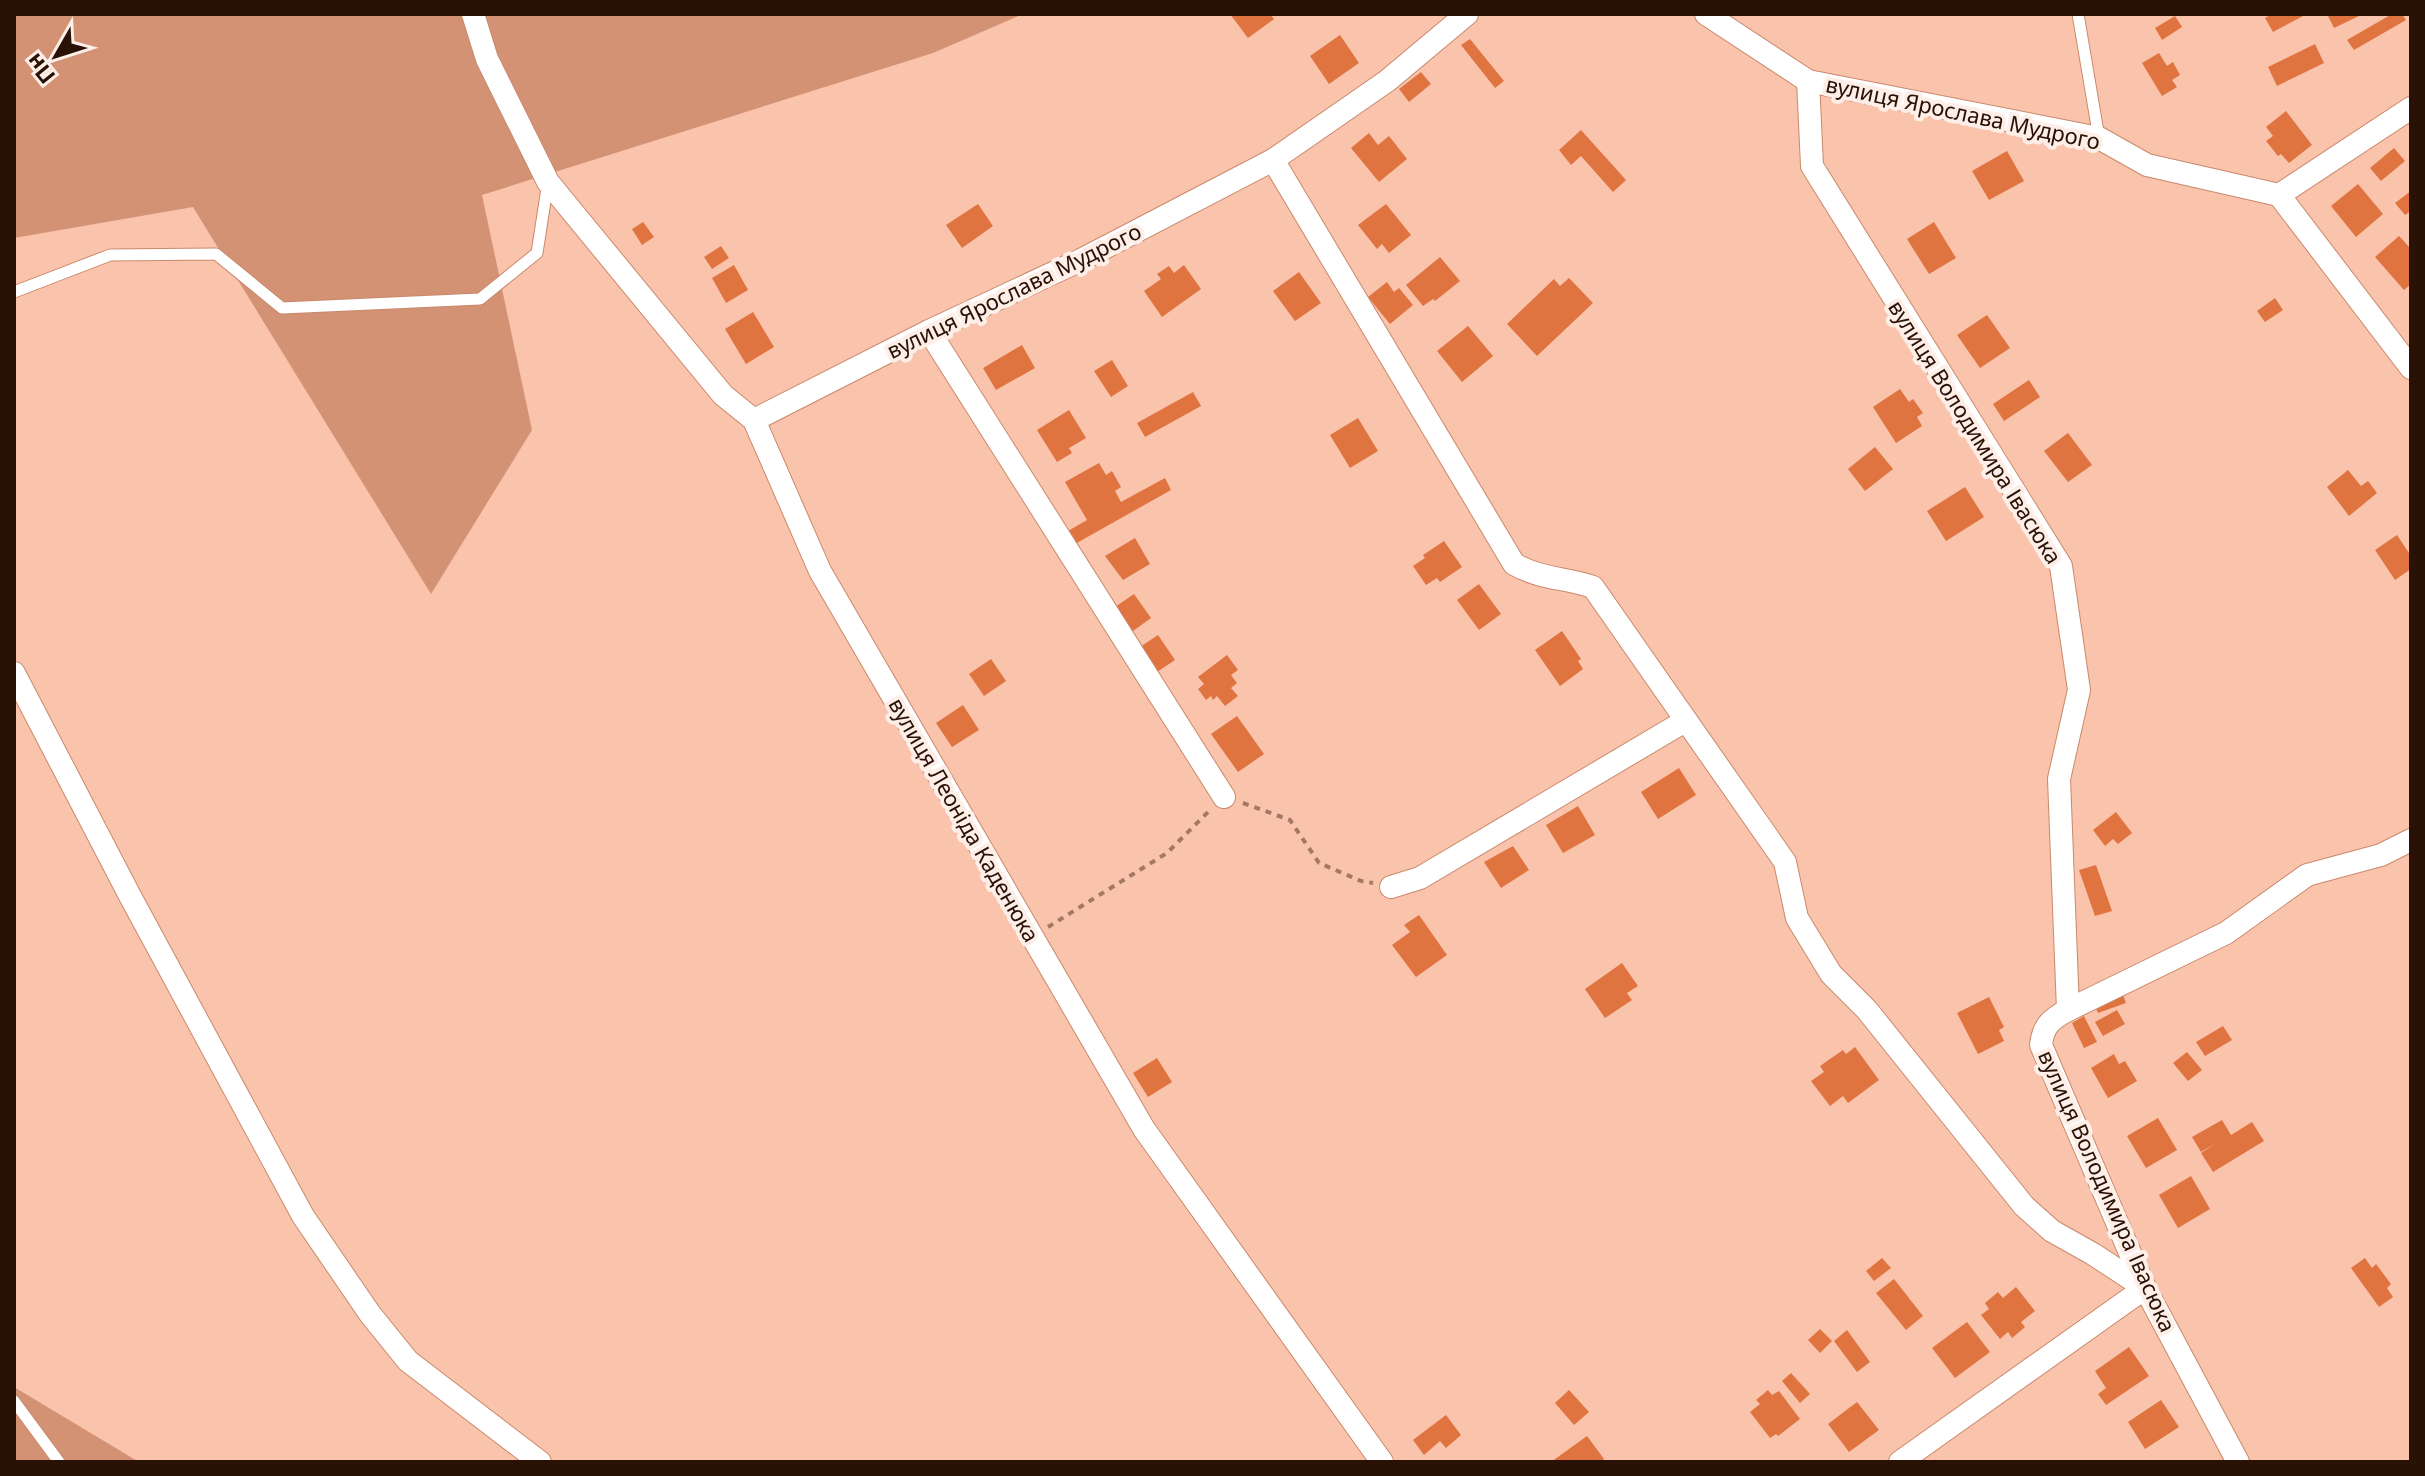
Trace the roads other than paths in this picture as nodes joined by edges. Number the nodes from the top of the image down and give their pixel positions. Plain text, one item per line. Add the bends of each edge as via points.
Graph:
1 (473, 14) edge
2 (1467, 14) edge
3 (1706, 14) edge
4 (2078, 14) edge
5 (1808, 81) junction
6 (2411, 108) edge
7 (2099, 138) junction
8 (1273, 160) junction
9 (548, 182) junction
10 (2279, 195) junction
11 (14, 292) edge
12 (929, 331) junction
13 (2411, 368) edge
14 (754, 420) junction
15 (14, 673) edge
16 (19, 699) edge
17 (1685, 721) junction
18 (1224, 797) road end
19 (2411, 840) edge
20 (1391, 887) road end
21 (2068, 1010) junction
22 (2145, 1288) junction
23 (14, 1401) edge
24 (59, 1462) edge
25 (540, 1462) edge
26 (1382, 1462) edge
27 (1900, 1462) edge
28 (2238, 1462) edge

1 - 9 street, вулиця Леоніда Каденюка via 487,59
2 - 8 street, вулиця Ярослава Мудрого via 1387,81
3 - 5 street, вулиця Ярослава Мудрого
4 - 7 lane
5 - 7 street, вулиця Ярослава Мудрого
5 - 21 street, вулиця Володимира Івасюка via 1812,166 2061,566 2079,690 2059,779
6 - 10 street
7 - 10 street, вулиця Ярослава Мудрого via 2147,165
8 - 12 street, вулиця Ярослава Мудрого via 1081,260
8 - 17 street via 1514,564 1534,575 1593,587
9 - 11 lane via 537,253 480,299 282,308 216,254 110,255
9 - 14 street, вулиця Леоніда Каденюка via 723,395
10 - 13 street
12 - 14 street, вулиця Ярослава Мудрого
12 - 18 street
14 - 26 street, вулиця Леоніда Каденюка via 820,571 1144,1129
15 - 16 street
16 - 25 street via 335,1266 408,1361
17 - 20 street via 1420,878
17 - 22 street via 1785,862 1797,918 1831,974 1867,1010 2024,1206 2052,1231
19 - 21 street via 2381,855 2307,875 2226,933
21 - 22 street, вулиця Володимира Івасюка via 2052,1018 2041,1045
22 - 27 street
22 - 28 street, вулиця Володимира Івасюка
23 - 24 lane

